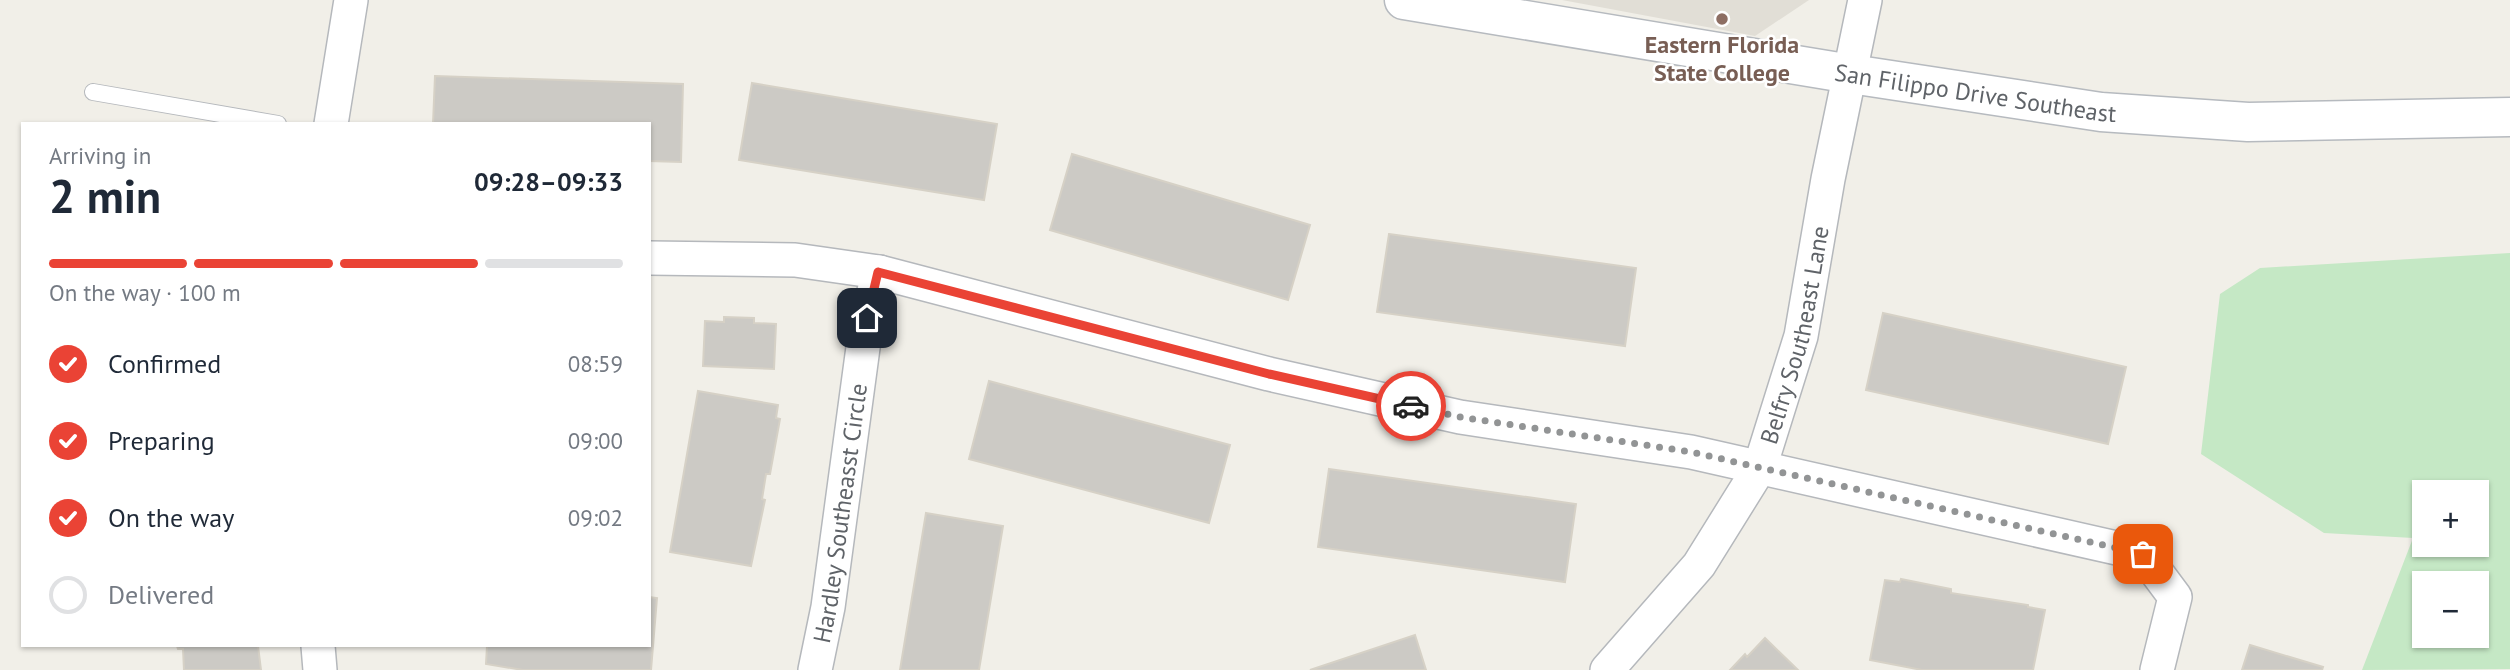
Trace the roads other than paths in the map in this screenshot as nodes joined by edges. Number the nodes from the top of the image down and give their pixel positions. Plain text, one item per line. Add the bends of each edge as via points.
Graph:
1 (351, 0) edge
2 (1404, 0) edge
3 (1865, 0) edge
4 (1851, 74) junction
5 (93, 92) dead end
6 (2510, 117) edge
7 (266, 122) edge
8 (331, 122) edge
9 (651, 258) edge
10 (878, 272) junction
11 (1760, 467) junction
12 (318, 647) edge
13 (320, 670) edge
14 (815, 670) edge
15 (1607, 670) edge
16 (2157, 670) edge

1 - 8 street
2 - 4 street, San Filippo Drive Southeast
3 - 4 street, Belfry Southeast Lane
4 - 6 street, San Filippo Drive Southeast via 2101,112 2248,122
4 - 11 street, Belfry Southeast Lane via 1801,336
5 - 7 lane
9 - 10 street via 795,260
10 - 11 street via 1269,374 1460,417
10 - 14 street, Hardley Southeasst Circle via 867,318 828,607
11 - 15 street, Belfry Southeast Lane via 1699,565
11 - 16 street via 2143,554 2175,597
12 - 13 street

